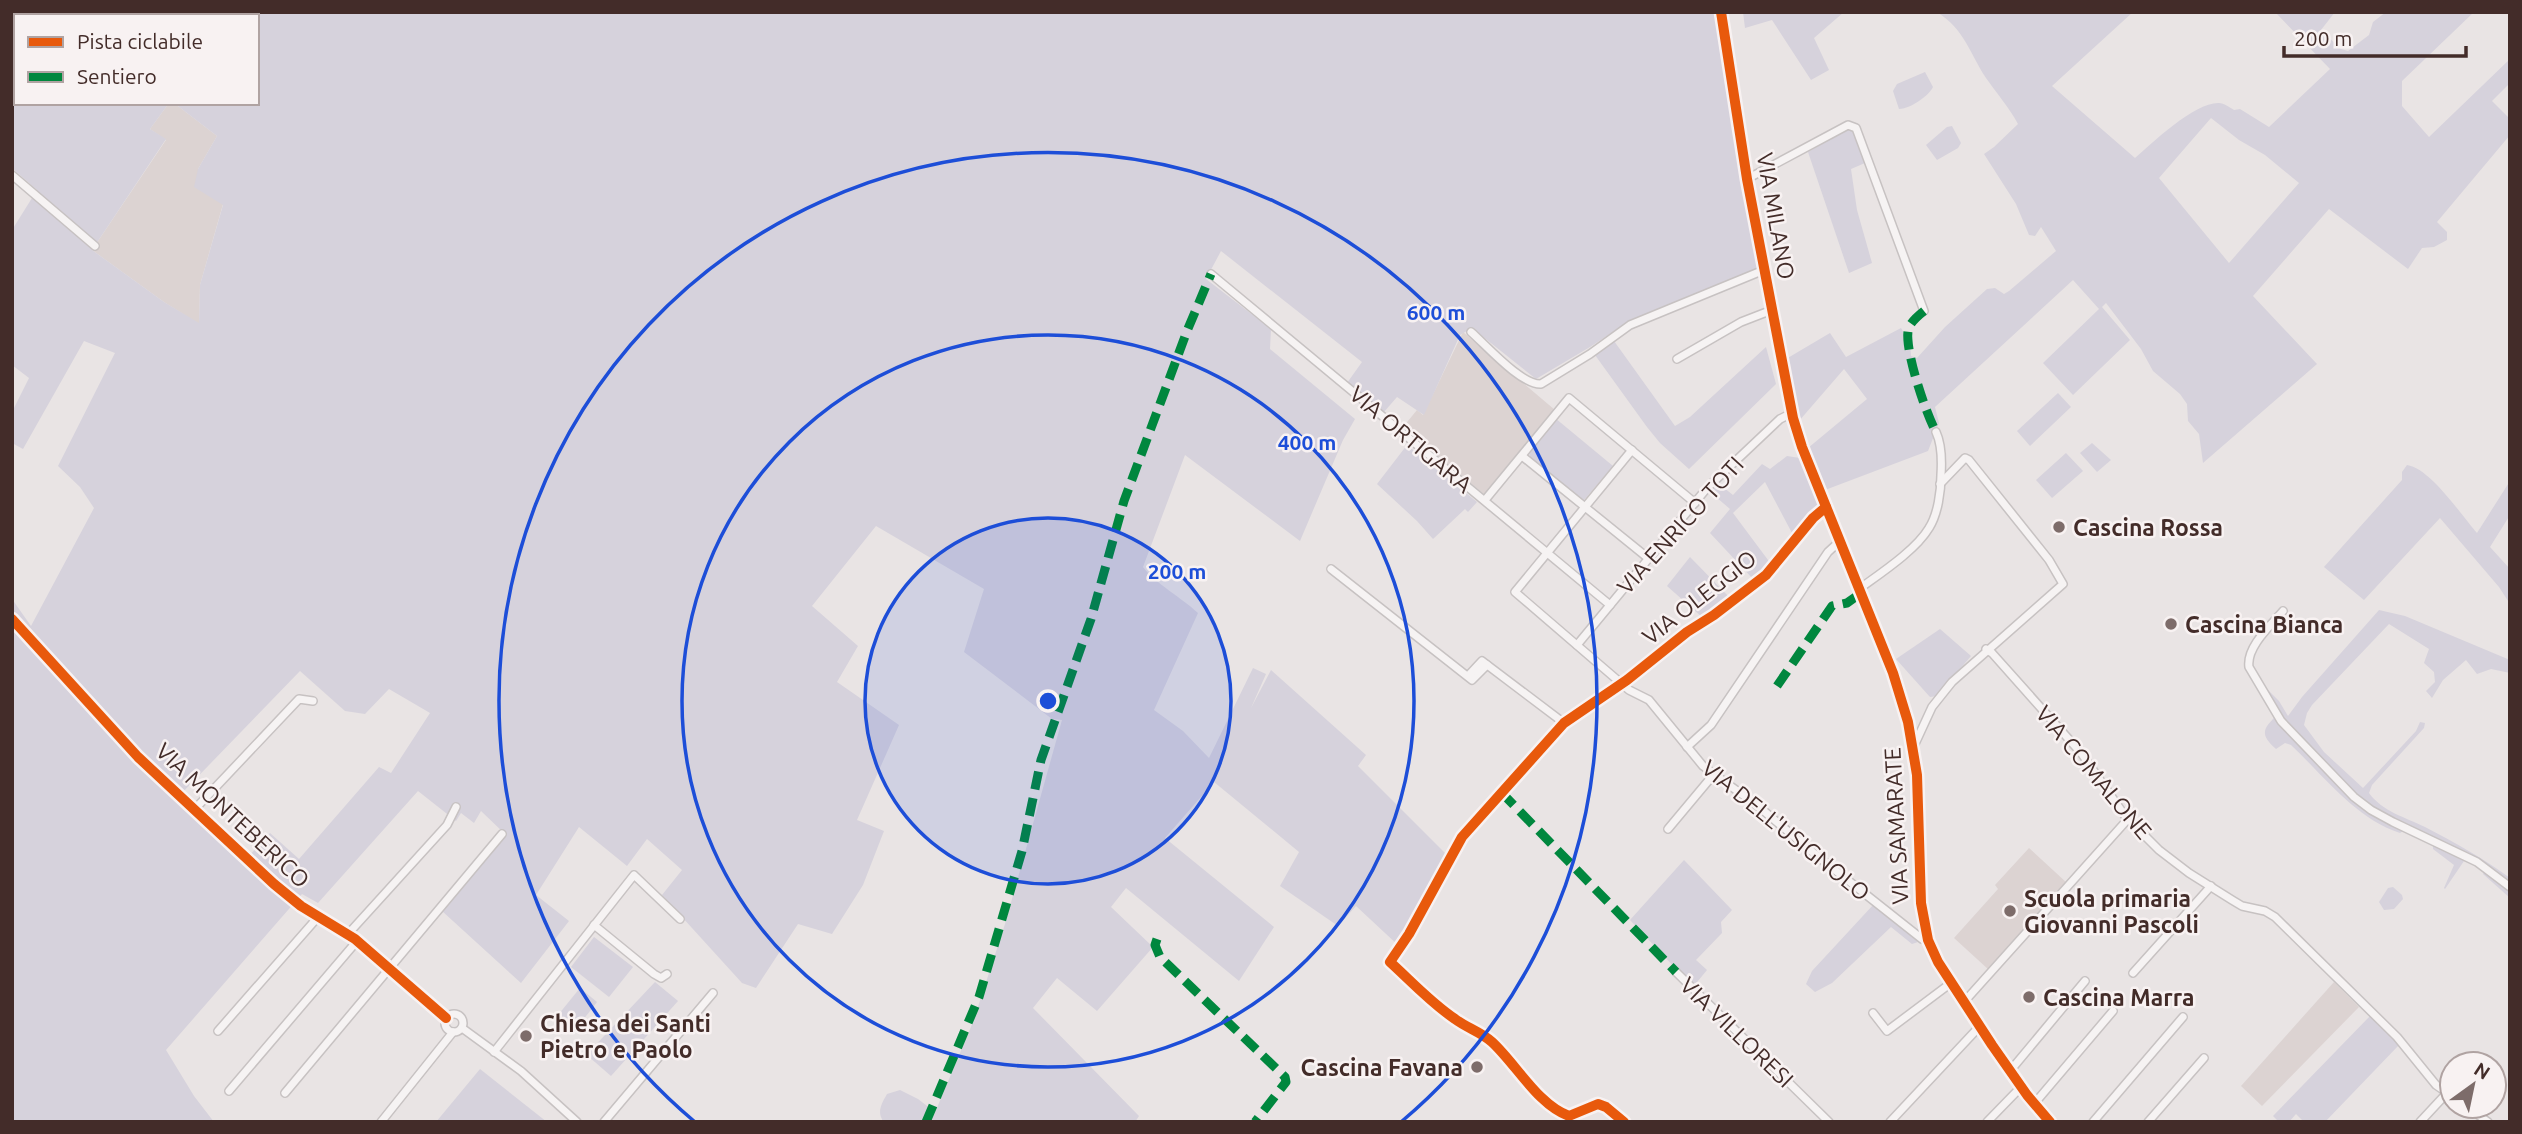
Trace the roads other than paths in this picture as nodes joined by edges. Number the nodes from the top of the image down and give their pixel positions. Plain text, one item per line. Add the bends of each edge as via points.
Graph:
1 (1721, 12) edge
2 (12, 175) edge
3 (1747, 179) junction
4 (95, 246) dead end
5 (1764, 270) junction
6 (1211, 274) dead end
7 (1772, 310) junction
8 (1924, 311) dead end
9 (1471, 332) dead end
10 (1677, 359) dead end
11 (1792, 414) junction
12 (1795, 427) joint
13 (1936, 432) dead end
14 (1632, 450) junction
15 (1522, 456) junction
16 (1940, 484) junction
17 (1485, 500) junction
18 (1695, 503) junction
19 (1585, 506) junction
20 (1826, 507) junction
21 (1840, 541) junction
22 (1547, 552) junction
23 (1648, 558) junction
24 (1331, 569) dead end
25 (1859, 589) junction
26 (1610, 605) junction
27 (2283, 611) dead end
28 (12, 619) edge
29 (1577, 645) junction
30 (1986, 649) junction
31 (1621, 682) junction
32 (313, 701) dead end
33 (1564, 723) junction
34 (1687, 747) junction
35 (1913, 747) junction
36 (1714, 774) junction
37 (456, 807) dead end
38 (194, 810) junction
39 (2128, 819) junction
40 (1668, 829) dead end
41 (502, 834) dead end
42 (2210, 886) junction
43 (2510, 887) edge
44 (318, 917) junction
45 (680, 919) dead end
46 (594, 925) junction
47 (348, 934) junction
48 (1928, 940) junction
49 (358, 941) junction
50 (388, 968) junction
51 (1676, 972) dead end
52 (2133, 973) dead end
53 (667, 974) dead end
54 (2085, 981) dead end
55 (1951, 983) junction
56 (713, 993) dead end
57 (1964, 1002) junction
58 (2113, 1011) dead end
59 (1873, 1013) dead end
60 (2183, 1017) dead end
61 (446, 1018) junction
62 (1980, 1026) junction
63 (462, 1028) junction
64 (218, 1031) dead end
65 (453, 1032) junction
66 (494, 1052) junction
67 (2204, 1058) dead end
68 (2010, 1071) junction
69 (2021, 1087) junction
70 (2438, 1087) edge
71 (229, 1091) dead end
72 (285, 1093) dead end
73 (2034, 1104) junction
74 (2438, 1105) edge
75 (381, 1122) edge
76 (577, 1122) edge
77 (604, 1122) edge
78 (1623, 1122) edge
79 (1829, 1122) edge
80 (1890, 1122) edge
81 (1987, 1122) edge
82 (2050, 1122) edge
83 (2093, 1122) edge
84 (2148, 1122) edge
85 (2420, 1122) edge

1 - 3 street, VIA MILANO
2 - 4 street
3 - 5 street, VIA MILANO
3 - 8 street via 1848,125 1856,128
5 - 7 street, VIA MILANO
5 - 9 street via 1635,322 1541,384 1522,377
6 - 17 street, VIA ORTIGARA
7 - 10 street, VIA MILANO via 1741,322
7 - 11 street, VIA MILANO
11 - 12 street, VIA MILANO
11 - 18 street, VIA ENRICO TOTI via 1780,419
12 - 20 street, VIA SAMARATE
13 - 16 street
14 - 15 street via 1569,398
14 - 18 street
14 - 19 street
15 - 17 street
15 - 19 street
16 - 25 street via 1936,512 1925,534
16 - 30 street, VIA SAMARATE via 1965,458 1969,460 2063,580 2062,586
17 - 22 street, VIA ORTIGARA
18 - 23 street, VIA ENRICO TOTI
19 - 22 street
19 - 23 street
20 - 21 street, VIA SAMARATE
20 - 31 street, VIA OLEGGIO via 1768,573
21 - 25 street, VIA SAMARATE
21 - 34 street via 1828,552 1711,725
22 - 26 street, VIA ORTIGARA
22 - 29 street, VIA DELL'USIGNOLO via 1515,592
23 - 26 street, VIA ENRICO TOTI
24 - 33 street via 1468,676 1473,679 1487,664
25 - 35 street, VIA SAMARATE via 1899,690
26 - 29 street, VIA ENRICO TOTI
27 - 43 street via 2248,660 2281,721 2371,810 2477,862
28 - 38 street, VIA MONTEBERICO via 138,757
29 - 31 street, VIA DELL'USIGNOLO
30 - 35 street, VIA SAMARATE via 1941,694
30 - 39 street, VIA COMALONE via 2082,754
31 - 33 street
31 - 34 street, VIA DELL'USIGNOLO via 1649,700
32 - 38 street via 299,699
33 - 78 street via 1461,836 1390,962 1440,1008 1489,1039 1556,1110 1569,1116 1598,1104
34 - 36 street, VIA DELL'USIGNOLO
35 - 48 street, VIA SAMARATE via 1920,897
36 - 40 street
36 - 48 street, VIA DELL'USIGNOLO
37 - 47 street via 447,825
38 - 44 street, VIA MONTEBERICO via 285,894
39 - 42 street, VIA COMALONE via 2171,861
39 - 57 street
41 - 50 street
42 - 52 street
42 - 70 street, VIA COMALONE via 2242,906 2275,917 2397,1037
44 - 47 street, VIA MONTEBERICO
44 - 64 street
45 - 46 street via 634,875
46 - 53 street via 654,974 661,978
46 - 66 street
47 - 49 street, VIA MONTEBERICO
48 - 55 street, VIA SAMARATE
49 - 50 street, VIA MONTEBERICO
49 - 71 street
50 - 61 street, VIA MONTEBERICO
50 - 72 street
51 - 79 street, VIA VILLORESI
54 - 68 street
55 - 57 street, VIA SAMARATE
55 - 59 street via 1887,1031
56 - 77 street
57 - 62 street, VIA SAMARATE
58 - 73 street
60 - 83 street
61 - 63 street via 459,1015
61 - 65 street via 446,1027
62 - 68 street, VIA SAMARATE
62 - 80 street
63 - 65 street
63 - 66 street
65 - 75 street
66 - 76 street
67 - 84 street
68 - 69 street, VIA SAMARATE
69 - 73 street, VIA SAMARATE
69 - 81 street
73 - 82 street, VIA SAMARATE
74 - 85 street

